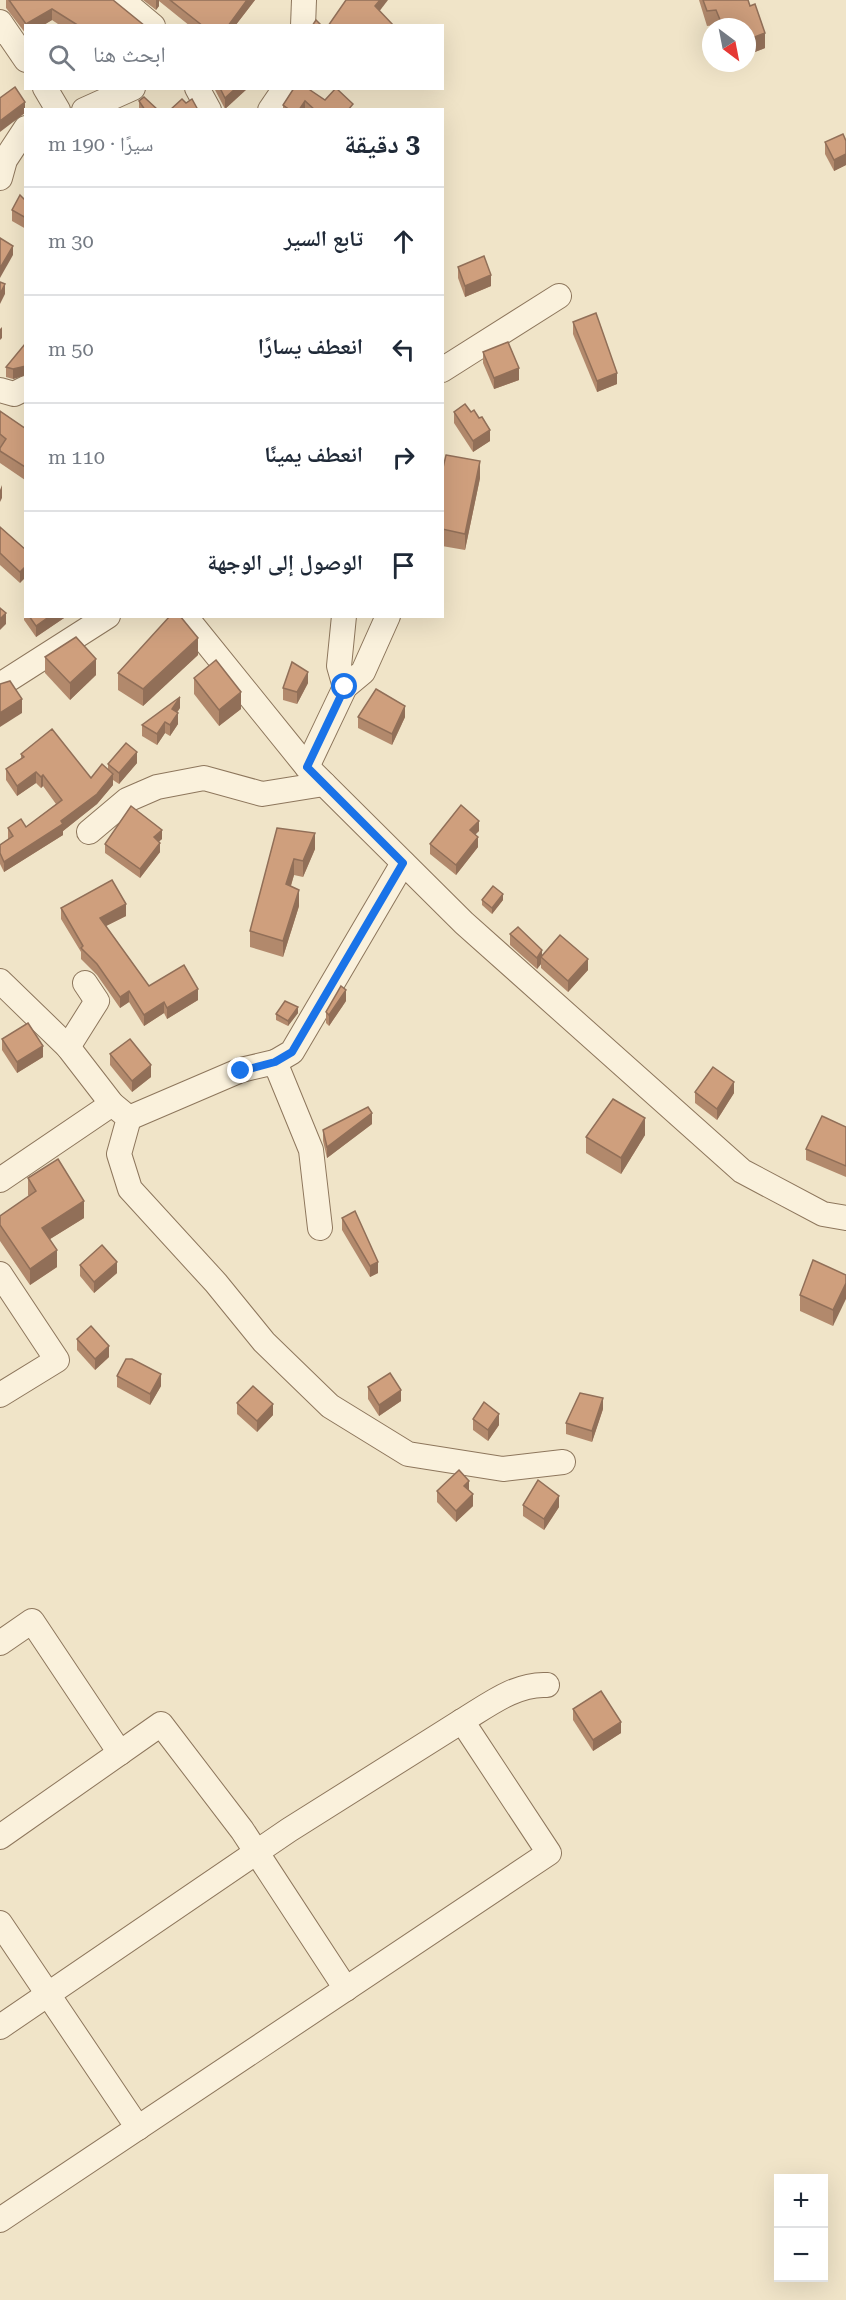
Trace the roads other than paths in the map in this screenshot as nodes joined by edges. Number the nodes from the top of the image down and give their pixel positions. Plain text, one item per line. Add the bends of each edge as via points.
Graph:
1 (122, 0) edge
2 (304, 0) edge
3 (0, 22) edge
4 (151, 24) edge
5 (303, 24) edge
6 (24, 57) edge
7 (129, 90) edge
8 (198, 90) edge
9 (284, 90) edge
10 (88, 108) edge
11 (208, 108) edge
12 (271, 108) edge
13 (24, 131) edge
14 (0, 178) edge
15 (559, 296) dead end
16 (444, 369) edge
17 (24, 389) edge
18 (0, 390) edge
19 (105, 618) edge
20 (187, 618) edge
21 (344, 618) edge
22 (385, 619) edge
23 (0, 685) edge
24 (345, 687) junction
25 (307, 767) junction
26 (324, 784) junction
27 (89, 832) dead end
28 (403, 863) junction
29 (0, 981) edge
30 (85, 983) dead end
31 (68, 1047) junction
32 (275, 1062) junction
33 (121, 1111) junction
34 (0, 1180) edge
35 (846, 1218) edge
36 (320, 1228) dead end
37 (0, 1274) edge
38 (0, 1395) edge
39 (562, 1462) dead end
40 (0, 1643) edge
41 (547, 1685) dead end
42 (462, 1721) junction
43 (120, 1753) junction
44 (0, 1837) edge
45 (257, 1853) junction
46 (0, 1923) edge
47 (346, 1989) junction
48 (49, 1995) junction
49 (0, 2027) edge
50 (138, 2128) junction
51 (0, 2220) edge

1 - 4 street
2 - 5 street
3 - 6 street
7 - 10 street
8 - 11 street
9 - 12 street
13 - 14 street via 5,160
15 - 16 street
17 - 18 street via 14,394
19 - 23 street
20 - 25 street
21 - 24 street via 339,666
22 - 24 street via 363,672
24 - 25 street
25 - 26 street
26 - 27 street via 262,794 204,778 157,787 127,800
26 - 28 street
28 - 32 street via 292,1052
28 - 35 street via 464,923 742,1171 823,1214
29 - 31 street
30 - 31 street via 97,1001
31 - 33 street
32 - 33 street
32 - 36 street via 311,1150
33 - 34 street
33 - 39 street via 119,1154 130,1189 264,1342 330,1406 408,1454 503,1469
37 - 38 street via 57,1360
40 - 43 street via 32,1621
41 - 42 street via 518,1690
42 - 45 street
42 - 47 street via 549,1853
43 - 44 street
43 - 45 street via 161,1724
45 - 47 street
45 - 48 street
46 - 48 street
47 - 50 street
48 - 49 street
48 - 50 street
50 - 51 street

